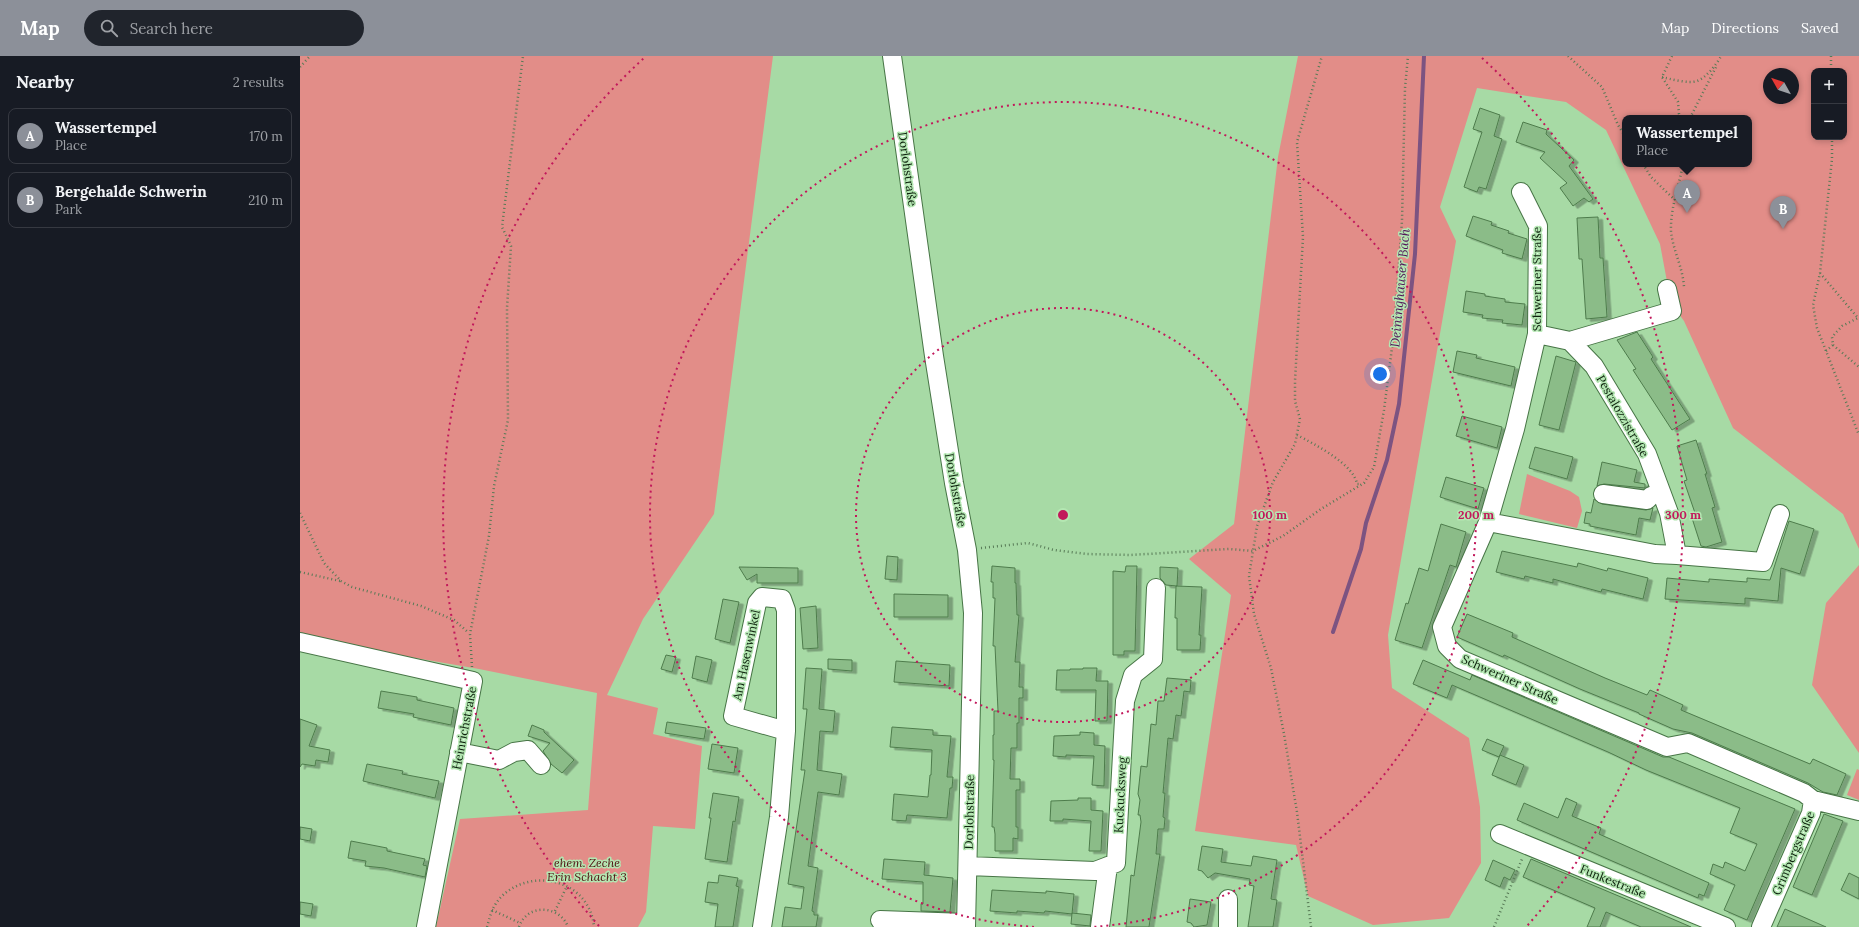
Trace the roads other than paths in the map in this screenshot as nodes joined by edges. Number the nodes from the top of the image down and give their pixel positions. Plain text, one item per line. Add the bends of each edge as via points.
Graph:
1 (892, 56) edge
2 (1521, 192) dead end
3 (1675, 289) road end
4 (1537, 334) junction
5 (1570, 341) junction
6 (1661, 492) junction
7 (1603, 494) dead end
8 (1780, 514) dead end
9 (1488, 522) junction
10 (1677, 555) junction
11 (1156, 588) dead end
12 (300, 642) edge
13 (786, 731) junction
14 (459, 752) junction
15 (541, 765) dead end
16 (1813, 800) junction
17 (1859, 811) edge
18 (1500, 834) dead end
19 (968, 866) junction
20 (1108, 866) junction
21 (1228, 899) dead end
22 (880, 920) dead end
23 (966, 925) edge
24 (426, 927) edge
25 (762, 927) edge
26 (1100, 927) edge
27 (1228, 927) edge
28 (1726, 927) edge
29 (1761, 927) edge

1 - 19 street, Dorlohstraße via 934,356 967,550 973,613
2 - 4 street, Schweriner Straße via 1538,226
3 - 5 street via 1672,312
4 - 5 street
4 - 9 street, Schweriner Straße via 1515,429
5 - 6 street, Pestalozzistraße via 1594,366 1647,454
6 - 7 street via 1647,500
6 - 10 street, Pestalozzistraße via 1669,512
8 - 10 street via 1763,562
9 - 10 street via 1655,554
9 - 16 street, Schweriner Straße via 1442,628 1447,646 1460,658 1667,747 1688,743 1804,793
11 - 20 street, Kuckucksweg via 1153,659 1133,675 1125,701 1116,863
12 - 14 street, Heinrichstraße via 474,681
13 - 13 street, Am Hasenwinkel via 786,610 782,600 762,597 757,603 733,716
13 - 25 street, Am Hasenwinkel via 779,817
14 - 15 street via 498,760 514,752 528,750
14 - 24 street, Heinrichstraße
16 - 17 street, Grimbergstraße
16 - 29 street, Grimbergstraße via 1811,813
18 - 28 street, Funkestraße
19 - 20 street via 1095,871
19 - 23 street, Dorlohstraße
20 - 26 street
21 - 27 street
22 - 23 street

